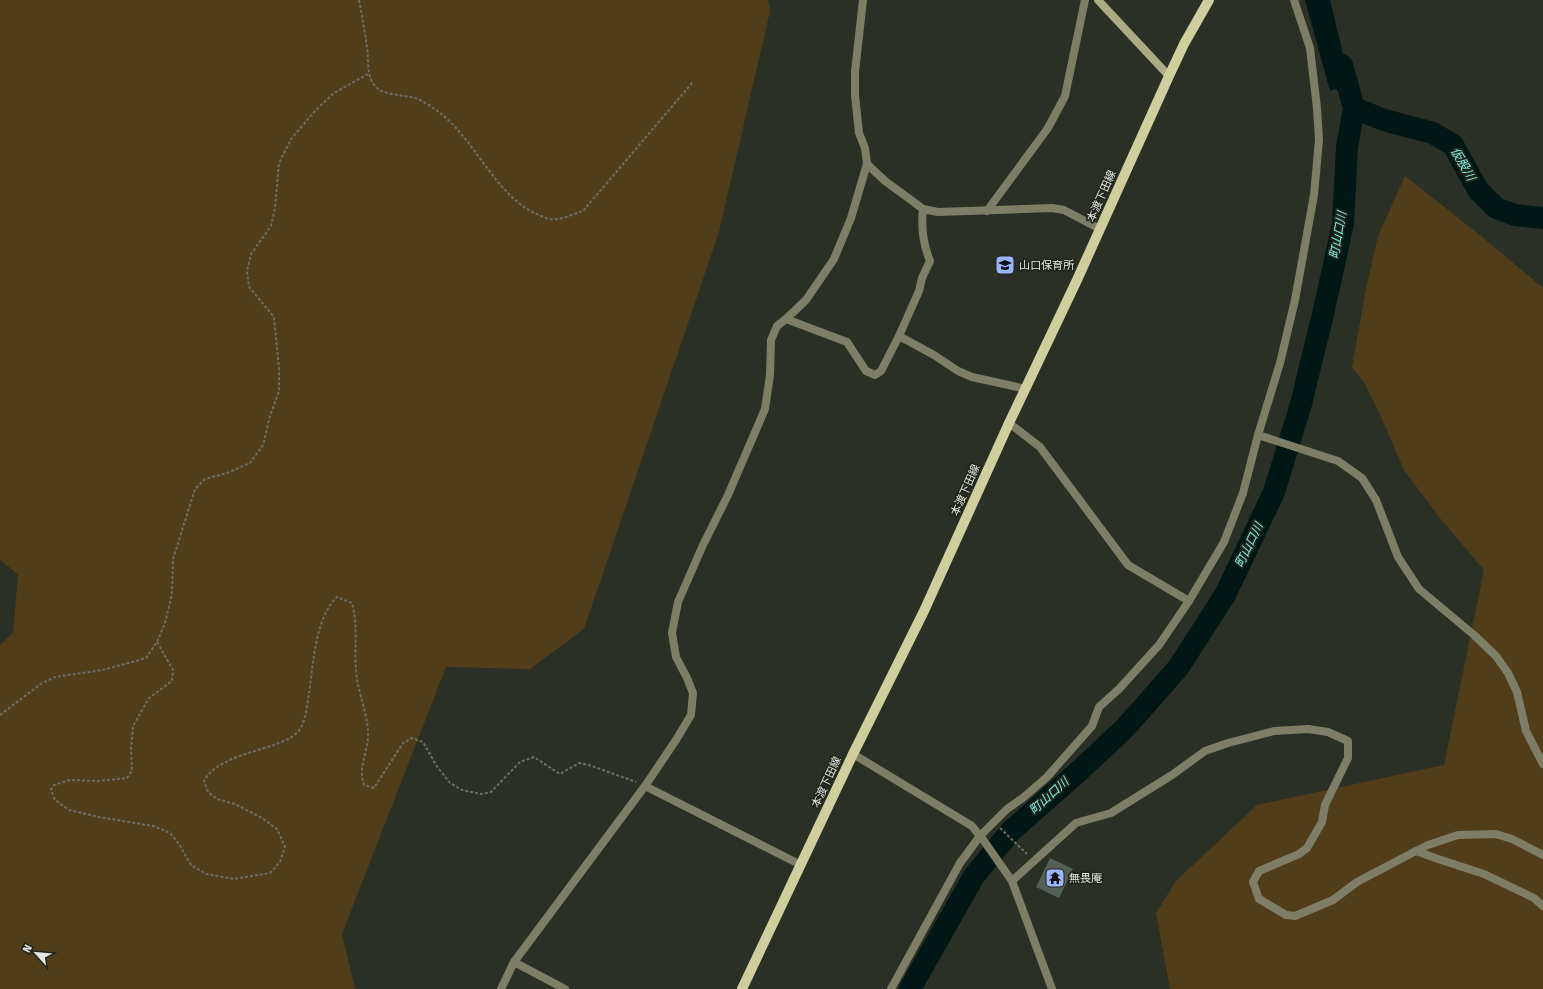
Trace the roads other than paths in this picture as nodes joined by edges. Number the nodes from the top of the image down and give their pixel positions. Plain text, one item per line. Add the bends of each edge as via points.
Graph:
1 (863, 0) edge
2 (1084, 0) edge
3 (1098, 0) edge
4 (1209, 0) edge
5 (1294, 0) edge
6 (1169, 76) junction
7 (867, 164) junction
8 (923, 208) junction
9 (987, 211) junction
10 (1100, 229) junction
11 (786, 319) junction
12 (899, 336) junction
13 (1026, 389) junction
14 (1008, 423) junction
15 (1261, 436) junction
16 (1188, 601) junction
17 (853, 754) junction
18 (1543, 764) edge
19 (645, 786) junction
20 (982, 838) junction
21 (1416, 851) junction
22 (1543, 855) edge
23 (801, 865) junction
24 (1012, 881) junction
25 (1543, 906) edge
26 (514, 962) junction
27 (501, 989) edge
28 (565, 989) edge
29 (742, 989) edge
30 (891, 989) edge
31 (1052, 989) edge

1 - 7 street via 855,95 859,133 865,148
2 - 9 street via 1065,96 1048,128
3 - 6 street
4 - 6 main road, 本渡下田線
5 - 15 street via 1310,48 1319,140 1316,180 1295,300
6 - 10 main road, 本渡下田線
7 - 8 street via 885,181
7 - 11 street via 851,218 834,259 806,300
8 - 9 street via 938,212
8 - 12 street via 921,226 930,261
9 - 10 street via 1052,208 1064,210
10 - 13 main road, 本渡下田線
11 - 12 street via 846,342 866,371 875,375 881,371
11 - 19 street via 777,326 771,340 770,375 765,408 678,602 672,633 676,657 693,693 691,715
12 - 13 street via 972,377
13 - 14 main road, 本渡下田線
14 - 16 street via 1040,447 1128,565
14 - 17 main road, 本渡下田線 via 924,611
15 - 16 street via 1224,542
15 - 18 street via 1338,461 1362,478 1376,500 1398,557 1420,589 1474,635 1496,656 1508,673 1517,692 1526,731
16 - 20 street via 1159,645 1099,707 1092,726 1047,777 1007,809
17 - 20 street via 972,826
17 - 23 main road, 本渡下田線
19 - 23 street
19 - 26 street
20 - 24 street
20 - 30 street via 960,863
21 - 22 street via 1458,835 1496,834
21 - 24 street via 1357,882 1333,900 1295,916 1286,914 1259,899 1253,882 1258,871 1299,854 1307,848 1322,822 1325,805 1348,758 1348,741 1328,732 1308,729 1274,731 1205,751 1111,813 1076,822
21 - 25 street via 1484,874 1534,898
23 - 29 main road, 本渡下田線
24 - 31 street
26 - 27 street
26 - 28 street

